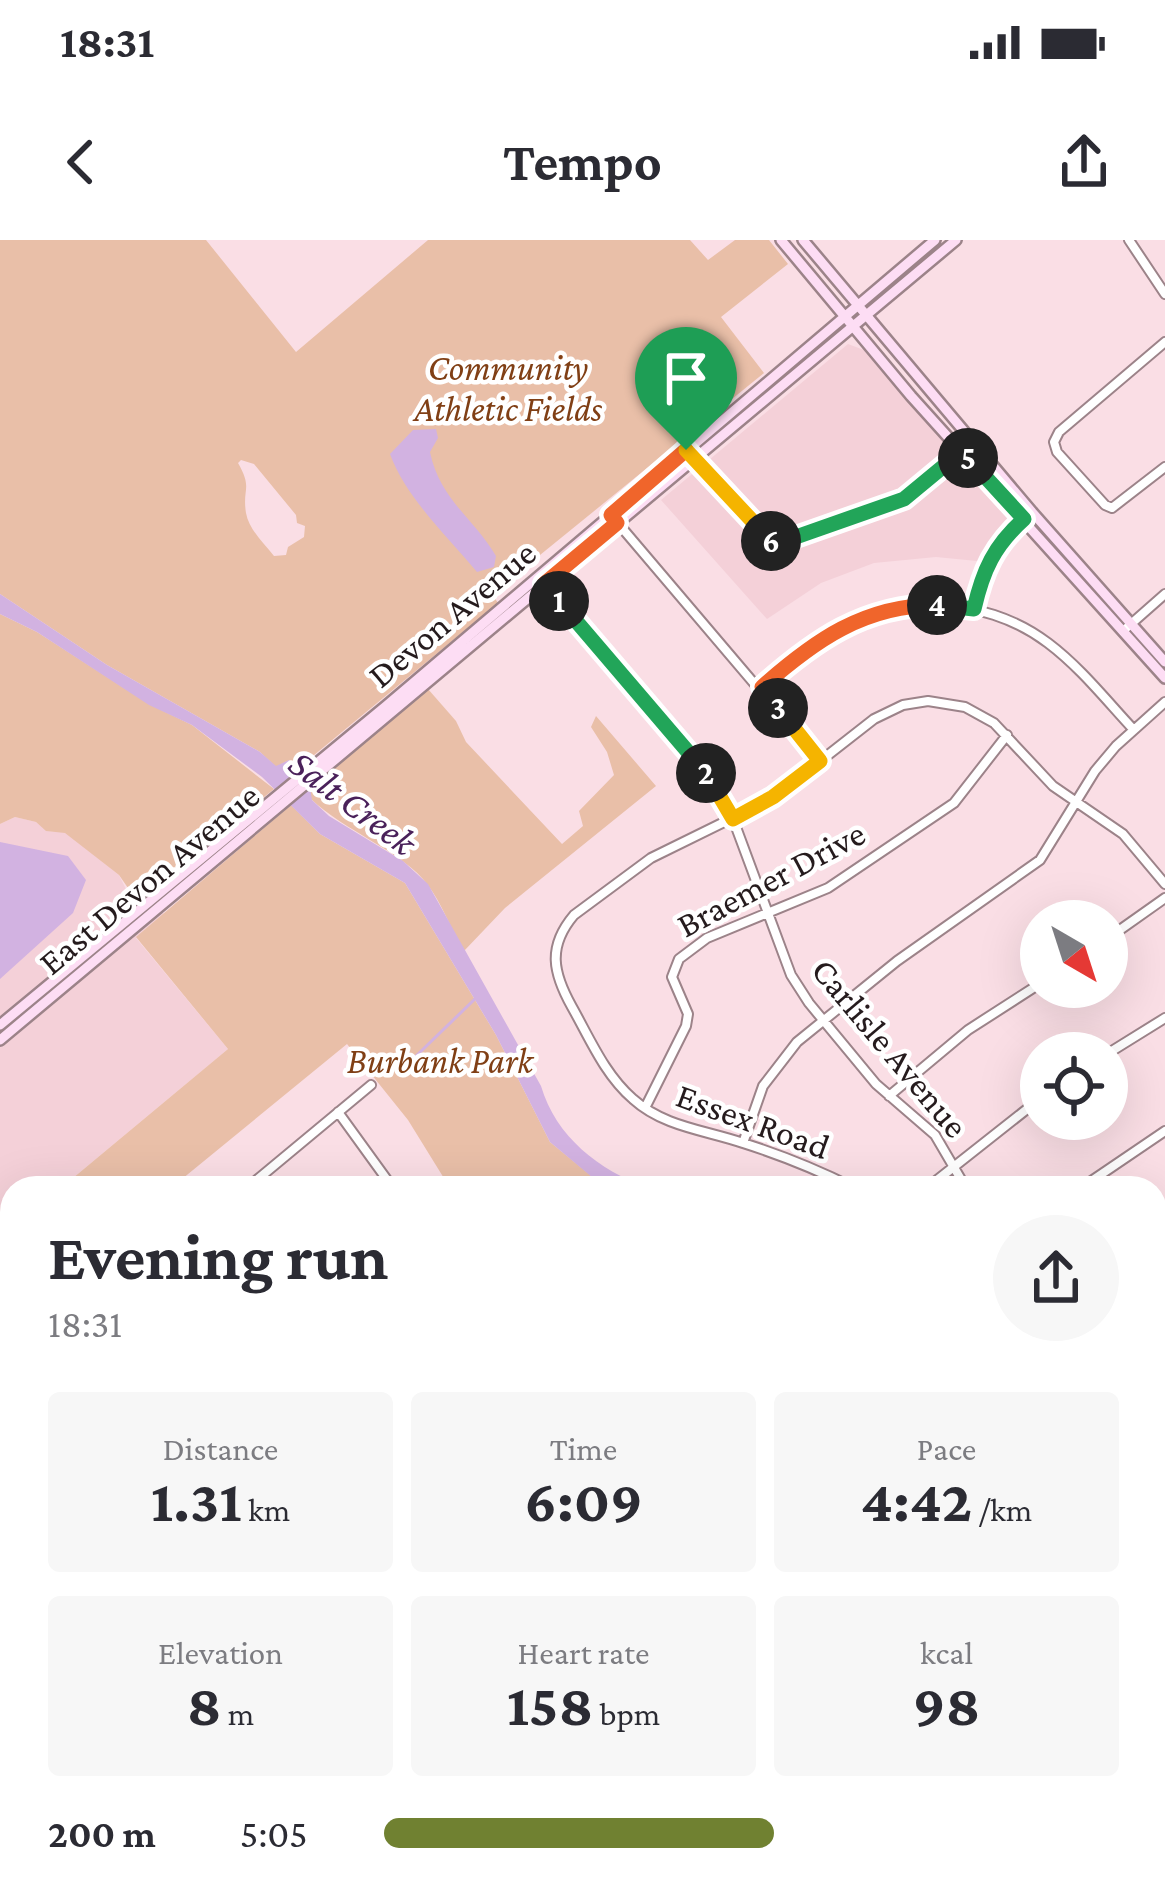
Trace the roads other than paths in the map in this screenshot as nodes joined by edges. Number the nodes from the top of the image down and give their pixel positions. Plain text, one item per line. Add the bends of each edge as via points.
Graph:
1 (781, 240) edge
2 (803, 240) edge
3 (934, 240) edge
4 (956, 240) edge
5 (1129, 240) edge
6 (1165, 294) edge
7 (856, 305) junction
8 (865, 315) junction
9 (843, 316) junction
10 (851, 326) junction
11 (1165, 342) edge
12 (686, 450) junction
13 (962, 451) junction
14 (695, 460) junction
15 (1165, 467) edge
16 (1028, 516) junction
17 (614, 519) junction
18 (544, 584) junction
19 (1165, 595) edge
20 (974, 609) junction
21 (498, 622) joint
22 (1127, 627) junction
23 (1165, 662) edge
24 (1165, 678) edge
25 (762, 687) junction
26 (1165, 702) edge
27 (1133, 729) junction
28 (1006, 735) junction
29 (820, 761) junction
30 (316, 769) junction
31 (1076, 801) junction
32 (267, 809) junction
33 (733, 819) junction
34 (1165, 884) edge
35 (1165, 898) edge
36 (768, 913) junction
37 (1128, 924) edge
38 (1020, 996) edge
39 (1165, 1018) edge
40 (824, 1021) junction
41 (0, 1024) edge
42 (0, 1040) edge
43 (1128, 1041) edge
44 (371, 1084) dead end
45 (889, 1096) junction
46 (644, 1108) junction
47 (338, 1112) junction
48 (1020, 1114) edge
49 (1165, 1131) edge
50 (743, 1143) junction
51 (953, 1167) junction
52 (261, 1176) edge
53 (384, 1176) edge
54 (824, 1176) edge
55 (942, 1176) edge
56 (959, 1176) edge
57 (1099, 1176) edge

1 - 9 main road
2 - 7 main road
3 - 7 main road, Devon Avenue
4 - 8 main road, Devon Avenue
5 - 6 street
7 - 8 main road
7 - 9 main road, Devon Avenue
8 - 10 main road, Devon Avenue
8 - 16 main road
9 - 10 main road
9 - 12 main road, Devon Avenue
10 - 13 main road
10 - 14 main road, Devon Avenue
11 - 15 street via 1054,442 1112,508
12 - 14 street
12 - 17 main road, Devon Avenue
13 - 14 street via 904,499 776,544
13 - 16 main road
14 - 17 main road, Devon Avenue
16 - 20 street via 993,550
16 - 22 main road
17 - 18 main road, Devon Avenue
17 - 25 street
17 - 30 main road, Devon Avenue
18 - 21 main road, Devon Avenue
18 - 33 street, Carlisle Avenue via 691,752
19 - 22 street
20 - 25 street via 882,610 820,639
20 - 27 street via 1052,646
21 - 30 main road, East Devon Avenue
22 - 23 main road
22 - 24 main road
25 - 29 street
26 - 27 street
27 - 31 street
28 - 29 street via 965,707 916,703 874,719
28 - 31 street
28 - 36 street, Braemer Drive via 954,803 828,887
29 - 33 street
30 - 32 main road, East Devon Avenue
31 - 34 street via 1123,834
31 - 40 street via 1040,860
32 - 41 main road
32 - 42 main road, East Devon Avenue
33 - 36 street, Carlisle Avenue
33 - 46 street, Essex Road via 651,858 574,915 554,951 556,977 610,1076
35 - 37 street
36 - 40 street, Carlisle Avenue via 791,975
36 - 46 street, Braemer Drive via 679,959 672,977 688,1014
38 - 45 street
39 - 43 street
40 - 45 street, Carlisle Avenue
40 - 50 street via 770,1076
44 - 47 street
45 - 51 street, Carlisle Avenue via 935,1135
46 - 50 street, Essex Road
47 - 52 street
47 - 53 street
48 - 51 street
49 - 57 street
50 - 54 street, Essex Road
51 - 55 street
51 - 56 street, Carlisle Avenue

